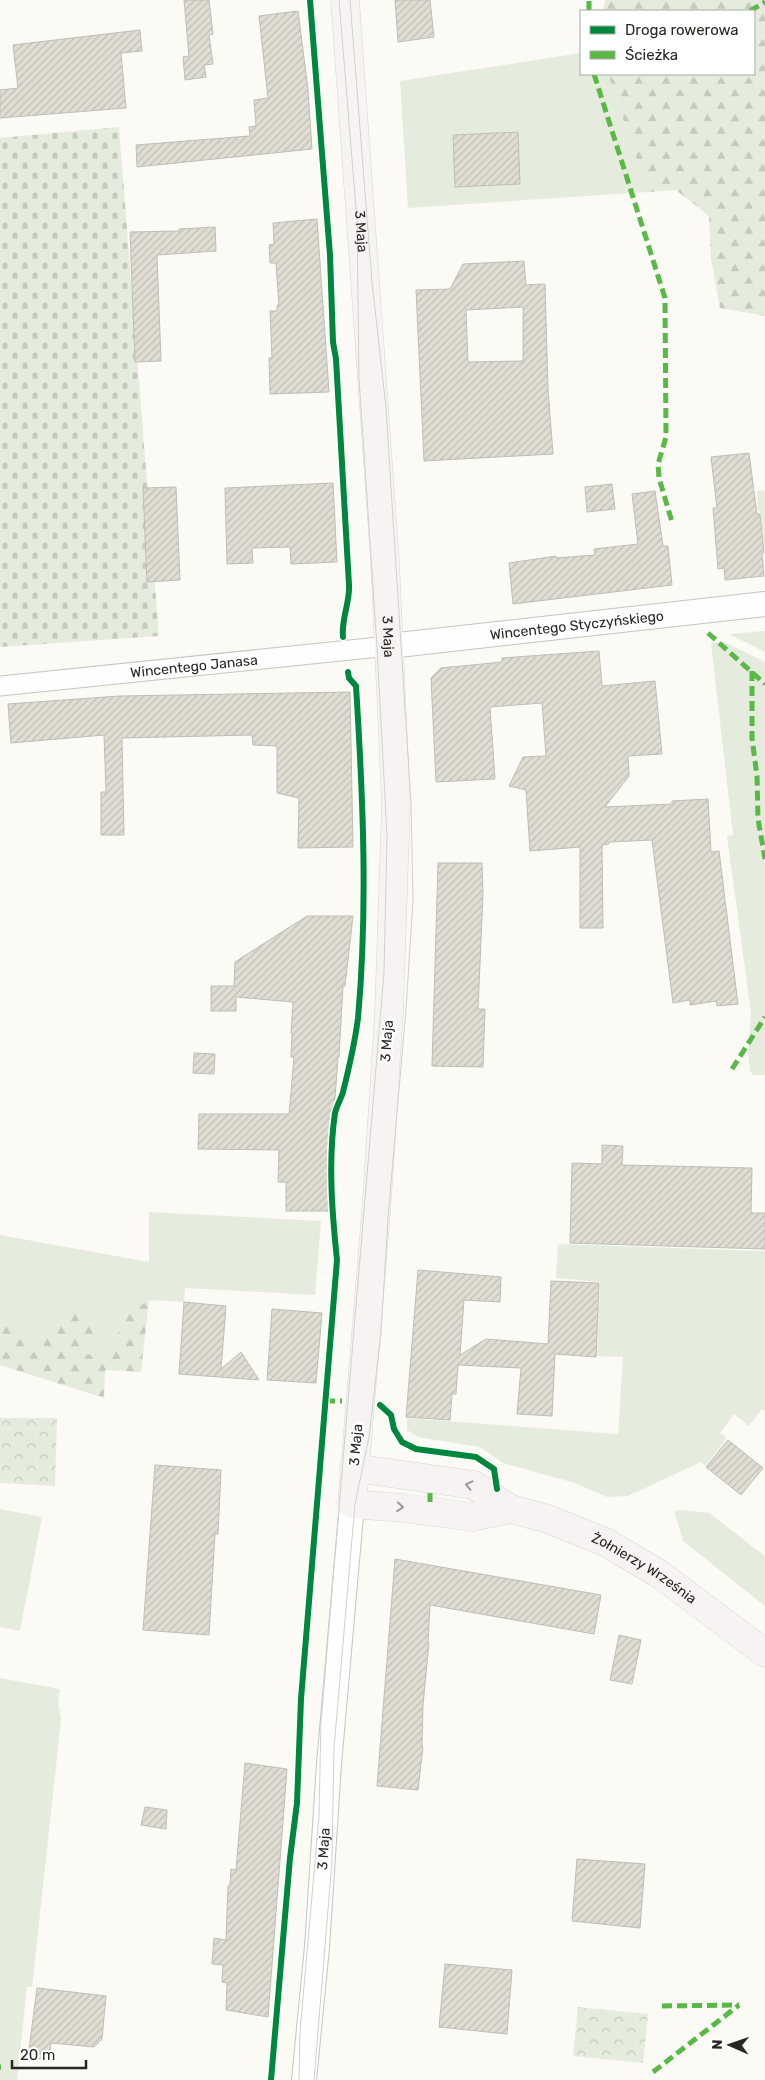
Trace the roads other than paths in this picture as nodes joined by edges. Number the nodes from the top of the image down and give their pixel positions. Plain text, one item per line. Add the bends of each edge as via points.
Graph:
1 (345, 0) edge
2 (765, 604) edge
3 (389, 646) junction
4 (0, 686) edge
5 (354, 1468) junction
6 (352, 1504) junction
7 (511, 1509) junction
8 (765, 1653) edge
9 (304, 2080) edge

1 - 3 main road, 3 Maja
2 - 3 street, Wincentego Styczyńskiego
3 - 4 street, Wincentego Janasa
3 - 5 main road, 3 Maja via 396,804 389,1012 378,1200
5 - 6 main road, 3 Maja
7 -> 5 main road, Żołnierzy Września via 474,1485
6 -> 7 main road, Żołnierzy Września via 472,1517
6 - 9 street, 3 Maja via 330,1756 318,1947
7 - 8 main road, Żołnierzy Września via 548,1519 605,1542 661,1575

